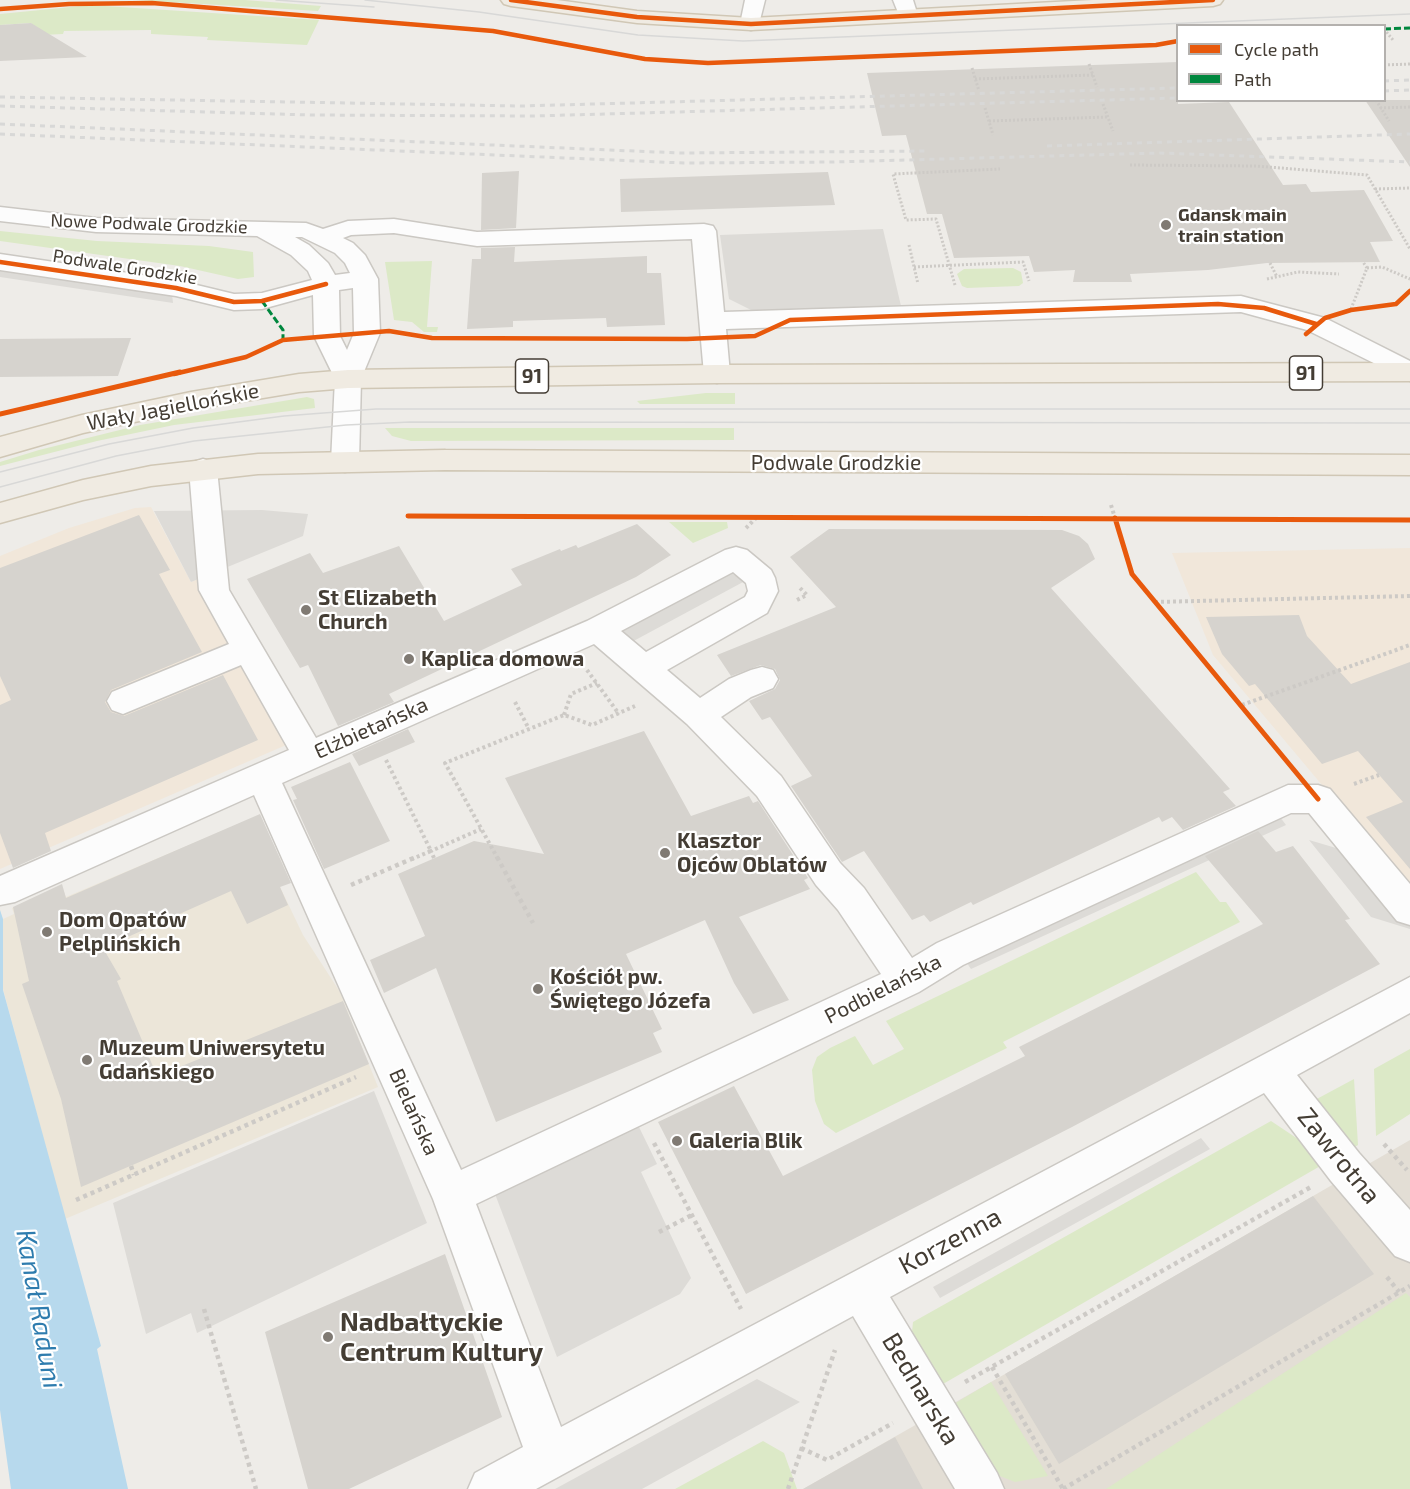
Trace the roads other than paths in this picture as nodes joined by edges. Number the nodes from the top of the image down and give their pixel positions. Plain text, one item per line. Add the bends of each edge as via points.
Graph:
1 (511, 0) edge
2 (755, 0) edge
3 (1213, 0) edge
4 (905, 8) edge
5 (751, 24) junction
6 (0, 214) edge
7 (263, 229) junction
8 (324, 237) junction
9 (0, 262) edge
10 (365, 279) junction
11 (326, 284) junction
12 (713, 321) junction
13 (1410, 372) edge
14 (717, 374) junction
15 (348, 379) junction
16 (0, 447) edge
17 (345, 462) junction
18 (1407, 466) edge
19 (203, 469) junction
20 (0, 513) edge
21 (598, 629) junction
22 (248, 649) junction
23 (643, 668) junction
24 (762, 679) dead end
25 (123, 701) dead end
26 (698, 715) junction
27 (309, 755) junction
28 (262, 776) junction
29 (2, 891) dead end
30 (1410, 910) edge
31 (906, 980) junction
32 (1410, 994) edge
33 (1270, 1070) junction
34 (452, 1195) junction
35 (1410, 1241) edge
36 (861, 1290) junction
37 (549, 1456) junction
38 (491, 1489) edge
39 (981, 1489) edge

1 - 5 main road via 637,17
2 - 5 street
3 - 4 main road
4 - 5 main road
6 - 7 street, Nowe Podwale Grodzkie via 96,225
7 - 8 street, Nowe Podwale Grodzkie via 306,230
7 - 11 street, Nowe Podwale Grodzkie via 300,250 319,268
8 - 10 street, Nowe Podwale Grodzkie via 356,260
8 - 12 street via 348,228 394,226 477,239 704,231
9 - 11 street, Podwale Grodzkie via 176,288 234,302 262,301
10 - 11 street, Podwale Grodzkie
10 - 15 street via 367,333
11 - 15 street via 327,336
12 - 13 street via 1241,304 1316,324
12 - 14 street
13 - 14 main road, 91
14 - 15 main road, 91
15 - 16 main road, Wały Jagiellońskie / 91 via 191,400
15 - 17 street
17 - 18 main road, Podwale Grodzkie
17 - 19 main road
19 - 20 main road via 82,490
19 - 22 street via 214,590
21 - 23 street
21 - 23 street, Elżbietańska via 736,558 760,578 763,591 756,605
21 - 27 street, Elżbietańska
22 - 25 street
22 - 27 street
23 - 26 street
24 - 26 street
26 - 31 street via 769,786
27 - 28 street, Elżbietańska
28 - 29 street, Elżbietańska
28 - 34 street, Bielańska
30 - 31 street, Podbielańska via 1318,799 1288,799 950,954
31 - 34 street, Podbielańska
32 - 33 street, Korzenna
33 - 35 street, Zawrotna via 1345,1167
33 - 36 street, Korzenna
34 - 37 street, Bielańska
36 - 37 street, Korzenna
36 - 39 street, Bednarska
37 - 38 street, Korzenna

